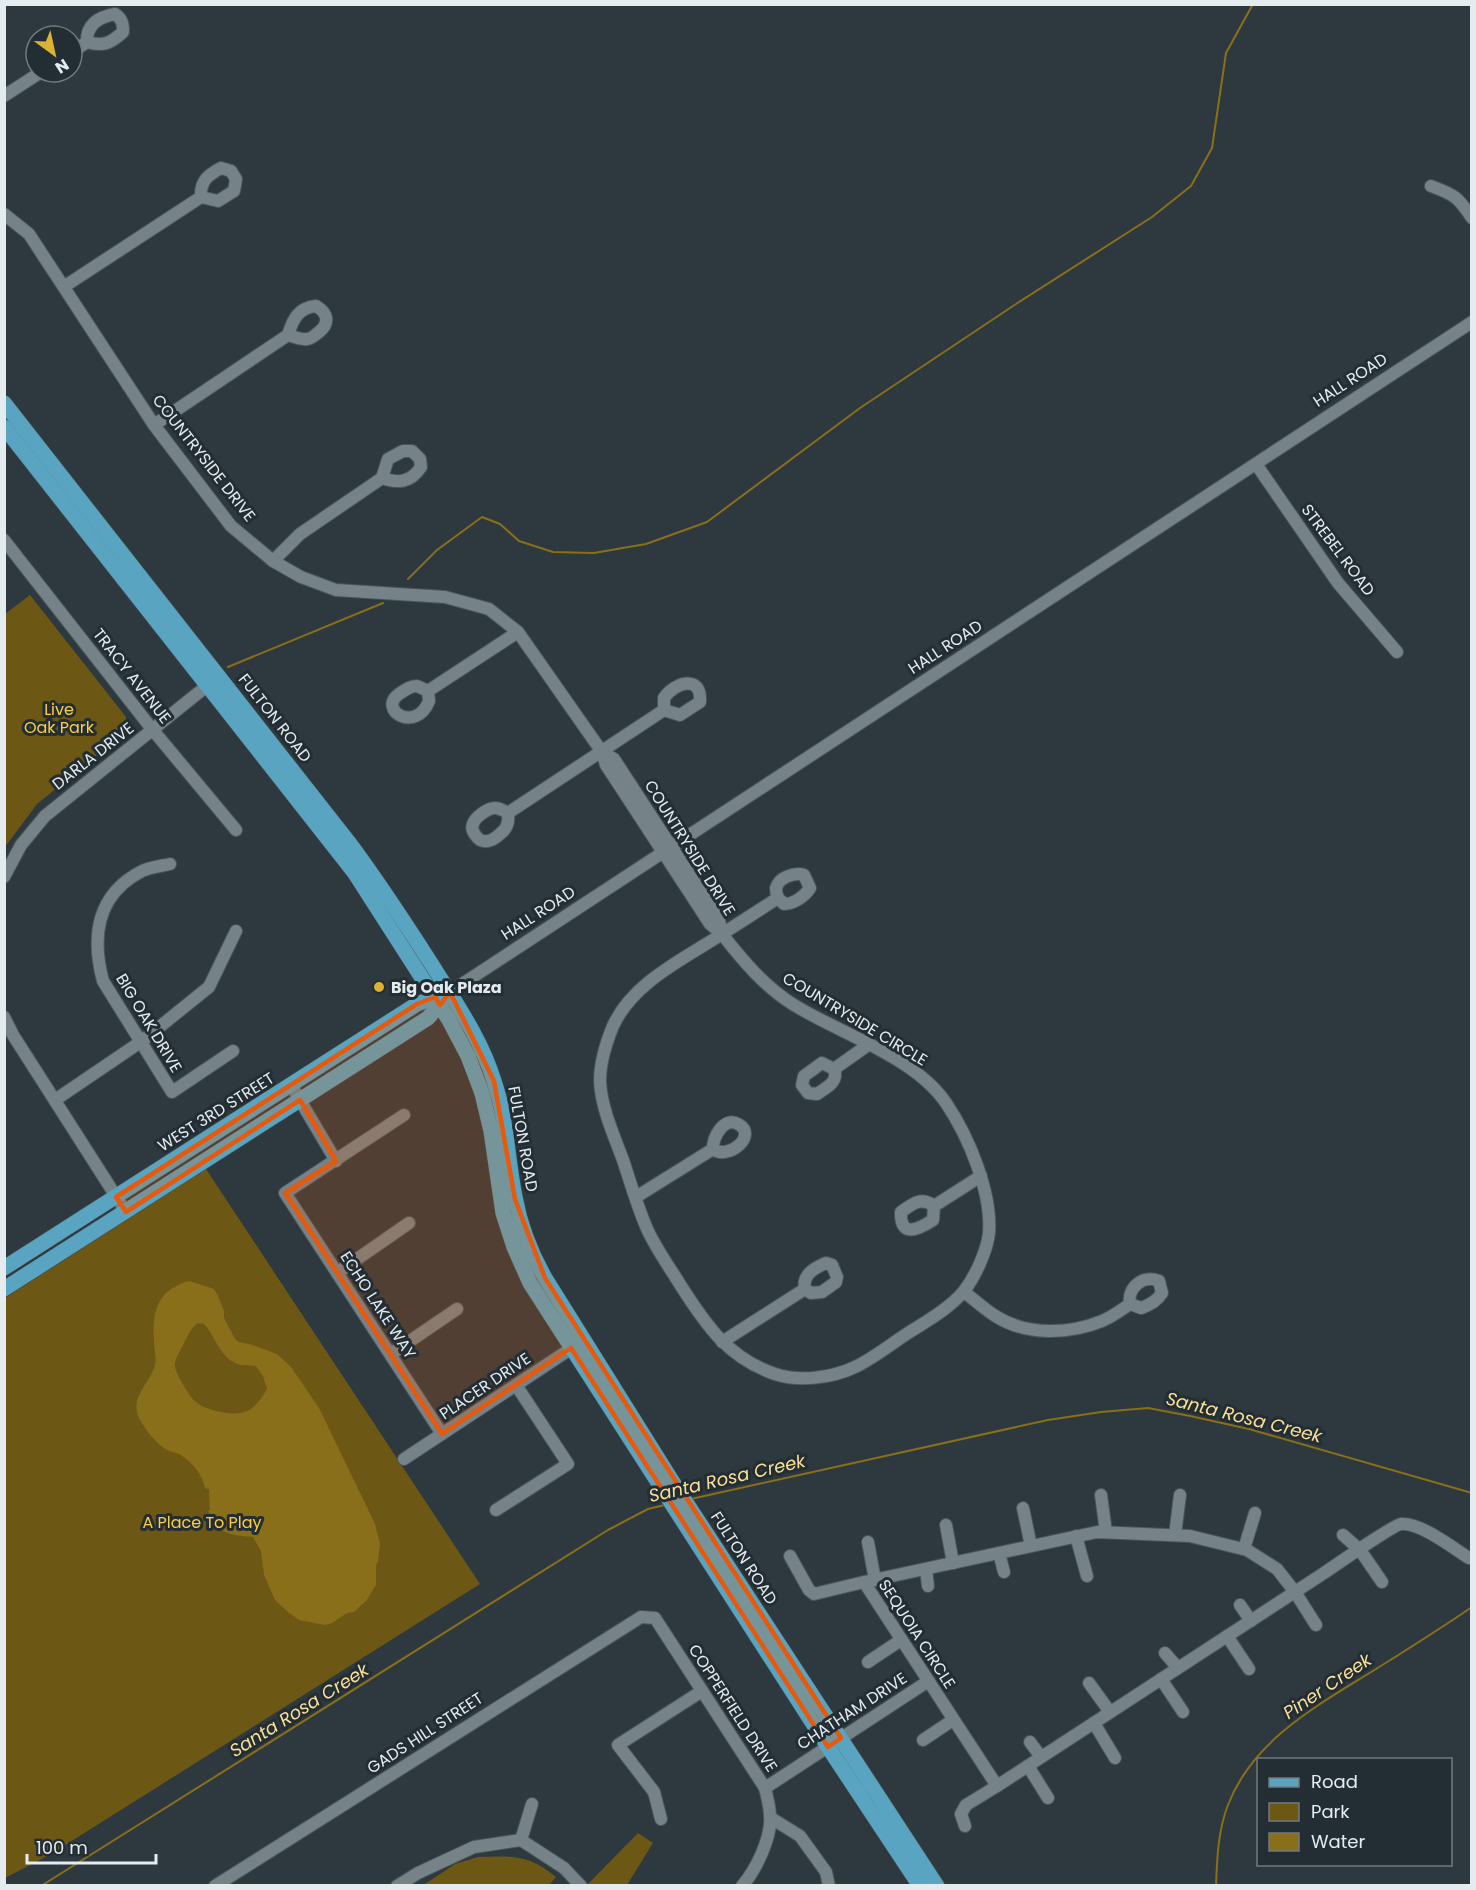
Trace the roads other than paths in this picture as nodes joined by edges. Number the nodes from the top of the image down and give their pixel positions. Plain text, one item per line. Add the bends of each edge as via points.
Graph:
1 (87, 42) dead end
2 (84, 44) edge
3 (24, 83) edge
4 (4, 96) edge
5 (1431, 186) dead end
6 (201, 197) dead end
7 (4, 214) edge
8 (1472, 218) edge
9 (65, 286) junction
10 (1472, 322) edge
11 (288, 335) dead end
12 (4, 403) edge
13 (154, 425) junction
14 (4, 427) edge
15 (1256, 464) junction
16 (382, 478) dead end
17 (7, 547) edge
18 (273, 561) junction
19 (518, 632) junction
20 (1397, 652) dead end
21 (213, 681) junction
22 (428, 691) dead end
23 (664, 711) dead end
24 (152, 729) junction
25 (602, 752) junction
26 (508, 813) dead end
27 (236, 830) dead end
28 (668, 850) junction
29 (170, 864) dead end
30 (4, 877) edge
31 (778, 898) dead end
32 (236, 931) dead end
33 (722, 934) junction
34 (450, 992) junction
35 (437, 1001) junction
36 (5, 1018) edge
37 (142, 1041) junction
38 (868, 1045) junction
39 (233, 1052) dead end
40 (834, 1069) dead end
41 (291, 1085) junction
42 (55, 1100) junction
43 (300, 1100) junction
44 (404, 1115) dead end
45 (713, 1149) dead end
46 (336, 1161) junction
47 (981, 1176) junction
48 (116, 1197) junction
49 (636, 1197) junction
50 (934, 1206) dead end
51 (126, 1212) junction
52 (409, 1223) dead end
53 (4, 1268) edge
54 (337, 1273) junction
55 (4, 1289) edge
56 (805, 1289) dead end
57 (964, 1292) junction
58 (1130, 1304) dead end
59 (457, 1309) dead end
60 (722, 1342) junction
61 (577, 1344) junction
62 (391, 1354) junction
63 (516, 1385) junction
64 (442, 1434) junction
65 (404, 1459) dead end
66 (1101, 1495) dead end
67 (1179, 1495) dead end
68 (1023, 1509) dead end
69 (496, 1510) dead end
70 (1255, 1514) dead end
71 (946, 1525) dead end
72 (1106, 1532) junction
73 (1175, 1535) junction
74 (1343, 1535) dead end
75 (1076, 1536) junction
76 (868, 1542) dead end
77 (1031, 1546) junction
78 (1244, 1549) junction
79 (1360, 1550) junction
80 (999, 1553) junction
81 (790, 1556) dead end
82 (1469, 1558) dead end
83 (953, 1563) junction
84 (926, 1569) junction
85 (1004, 1572) dead end
86 (1087, 1576) dead end
87 (870, 1581) junction
88 (1382, 1582) dead end
89 (928, 1586) dead end
90 (1295, 1592) junction
91 (1240, 1605) dead end
92 (655, 1618) joint
93 (1251, 1621) junction
94 (1316, 1625) dead end
95 (1227, 1636) junction
96 (901, 1640) junction
97 (1165, 1653) dead end
98 (868, 1662) dead end
99 (1178, 1668) junction
100 (1249, 1668) dead end
101 (1161, 1680) junction
102 (927, 1682) junction
103 (1089, 1683) dead end
104 (702, 1691) junction
105 (1110, 1712) junction
106 (1183, 1712) dead end
107 (953, 1720) junction
108 (1094, 1723) junction
109 (923, 1740) dead end
110 (834, 1742) junction
111 (1030, 1742) dead end
112 (1041, 1757) junction
113 (1115, 1758) dead end
114 (1028, 1766) junction
115 (997, 1786) junction
116 (765, 1788) junction
117 (1048, 1798) dead end
118 (532, 1803) dead end
119 (771, 1818) junction
120 (661, 1820) dead end
121 (965, 1826) dead end
122 (521, 1840) junction
123 (215, 1886) edge
124 (397, 1886) edge
125 (581, 1886) edge
126 (742, 1886) edge
127 (829, 1886) edge
128 (920, 1886) edge
129 (937, 1886) edge

1 - 2 street
3 - 4 street
5 - 8 street via 1461,201
6 - 9 street
7 - 9 street, COUNTRYSIDE DRIVE via 29,234
9 - 13 street, COUNTRYSIDE DRIVE
10 - 15 street, HALL ROAD
11 - 13 street
12 - 21 main road, FULTON ROAD
13 - 18 street, COUNTRYSIDE DRIVE via 231,526
14 - 21 main road, FULTON ROAD
15 - 20 street, STREBEL ROAD via 1338,583
15 - 28 street, HALL ROAD
16 - 18 street via 300,534
17 - 24 street, TRACY AVENUE
18 - 19 street, COUNTRYSIDE DRIVE via 336,590 445,597 489,609
19 - 22 street
19 - 25 street, COUNTRYSIDE DRIVE
21 - 24 street, DARLA DRIVE
21 - 34 main road, FULTON ROAD via 360,857
21 - 35 main road, FULTON ROAD via 354,872
23 - 25 street
24 - 27 street, TRACY AVENUE
24 - 30 street, DARLA DRIVE via 45,816 21,845
25 - 26 street
25 - 28 street, COUNTRYSIDE DRIVE via 606,765
28 - 33 street, COUNTRYSIDE DRIVE via 710,924
28 - 34 street, HALL ROAD
29 - 37 street, BIG OAK DRIVE via 143,870 120,885 100,920 96,940 103,981
31 - 33 street
32 - 37 street via 209,987
33 - 38 street, COUNTRYSIDE CIRCLE via 742,960 790,1003
33 - 49 street, COUNTRYSIDE CIRCLE via 630,998 607,1041 601,1071 602,1096
34 - 35 main road, WEST 3RD STREET
34 - 61 main road, FULTON ROAD via 477,1038 494,1081 506,1129 515,1199 531,1249
35 - 41 main road, WEST 3RD STREET via 417,1004
35 - 43 main road, WEST 3RD STREET via 428,1018
35 - 61 main road, FULTON ROAD via 463,1045 482,1093 500,1196 514,1247 539,1299
36 - 42 street
37 - 39 street, BIG OAK DRIVE via 172,1092
37 - 42 street
38 - 40 street
38 - 47 street, COUNTRYSIDE CIRCLE via 916,1072 934,1088 962,1131
41 - 43 street
41 - 48 main road, WEST 3RD STREET
42 - 48 street
43 - 46 street
43 - 51 main road, WEST 3RD STREET
44 - 46 street
45 - 49 street
46 - 54 street, ECHO LAKE WAY via 285,1194
47 - 50 street
47 - 57 street, COUNTRYSIDE CIRCLE via 989,1212 988,1236
48 - 51 street
48 - 53 main road, WEST 3RD STREET
49 - 60 street, COUNTRYSIDE CIRCLE via 649,1233 668,1266 704,1322
51 - 55 main road, WEST 3RD STREET
52 - 54 street
54 - 62 street, ECHO LAKE WAY
56 - 60 street
57 - 58 street via 998,1318 1034,1330 1090,1325
57 - 60 street, COUNTRYSIDE CIRCLE via 855,1367 816,1378 777,1375 732,1352
59 - 62 street
61 - 63 street, PLACER DRIVE
61 - 110 main road, FULTON ROAD
62 - 64 street, ECHO LAKE WAY
63 - 64 street, PLACER DRIVE
63 - 69 street via 568,1464
64 - 65 street, PLACER DRIVE
66 - 72 street
67 - 73 street
68 - 77 street
70 - 78 street
71 - 83 street
72 - 73 street, SEQUOIA CIRCLE
72 - 75 street, SEQUOIA CIRCLE
73 - 78 street, SEQUOIA CIRCLE
74 - 79 street
75 - 77 street, SEQUOIA CIRCLE
75 - 86 street
76 - 87 street
77 - 80 street, SEQUOIA CIRCLE
78 - 90 street, SEQUOIA CIRCLE via 1276,1569
79 - 82 street via 1400,1524 1415,1526
79 - 88 street
79 - 90 street
80 - 83 street, SEQUOIA CIRCLE
80 - 85 street
81 - 87 street via 814,1594
83 - 84 street, SEQUOIA CIRCLE
84 - 87 street, SEQUOIA CIRCLE
84 - 89 street
87 - 96 street, SEQUOIA CIRCLE
90 - 93 street
90 - 94 street, SEQUOIA CIRCLE
91 - 93 street
92 - 104 street, COPPERFIELD DRIVE
92 - 123 street, GADS HILL STREET via 641,1617
93 - 95 street
95 - 99 street
95 - 100 street
96 - 98 street
96 - 102 street, SEQUOIA CIRCLE
97 - 99 street
99 - 101 street
101 - 105 street
101 - 106 street
102 - 107 street, SEQUOIA CIRCLE
102 - 110 street, CHATHAM DRIVE
103 - 105 street
104 - 116 street, COPPERFIELD DRIVE
104 - 120 street via 618,1745 654,1792
105 - 108 street
107 - 109 street
107 - 115 street, SEQUOIA CIRCLE
108 - 112 street
108 - 113 street
110 - 116 street, CHATHAM DRIVE
110 - 128 main road, FULTON ROAD
110 - 129 main road, FULTON ROAD
111 - 112 street
112 - 114 street
114 - 115 street
114 - 117 street
115 - 121 street via 966,1805 961,1814
116 - 119 street, COPPERFIELD DRIVE
118 - 122 street
119 - 126 street, COPPERFIELD DRIVE via 764,1846
119 - 127 street via 800,1836 826,1872
122 - 124 street via 474,1847
122 - 125 street via 564,1868

